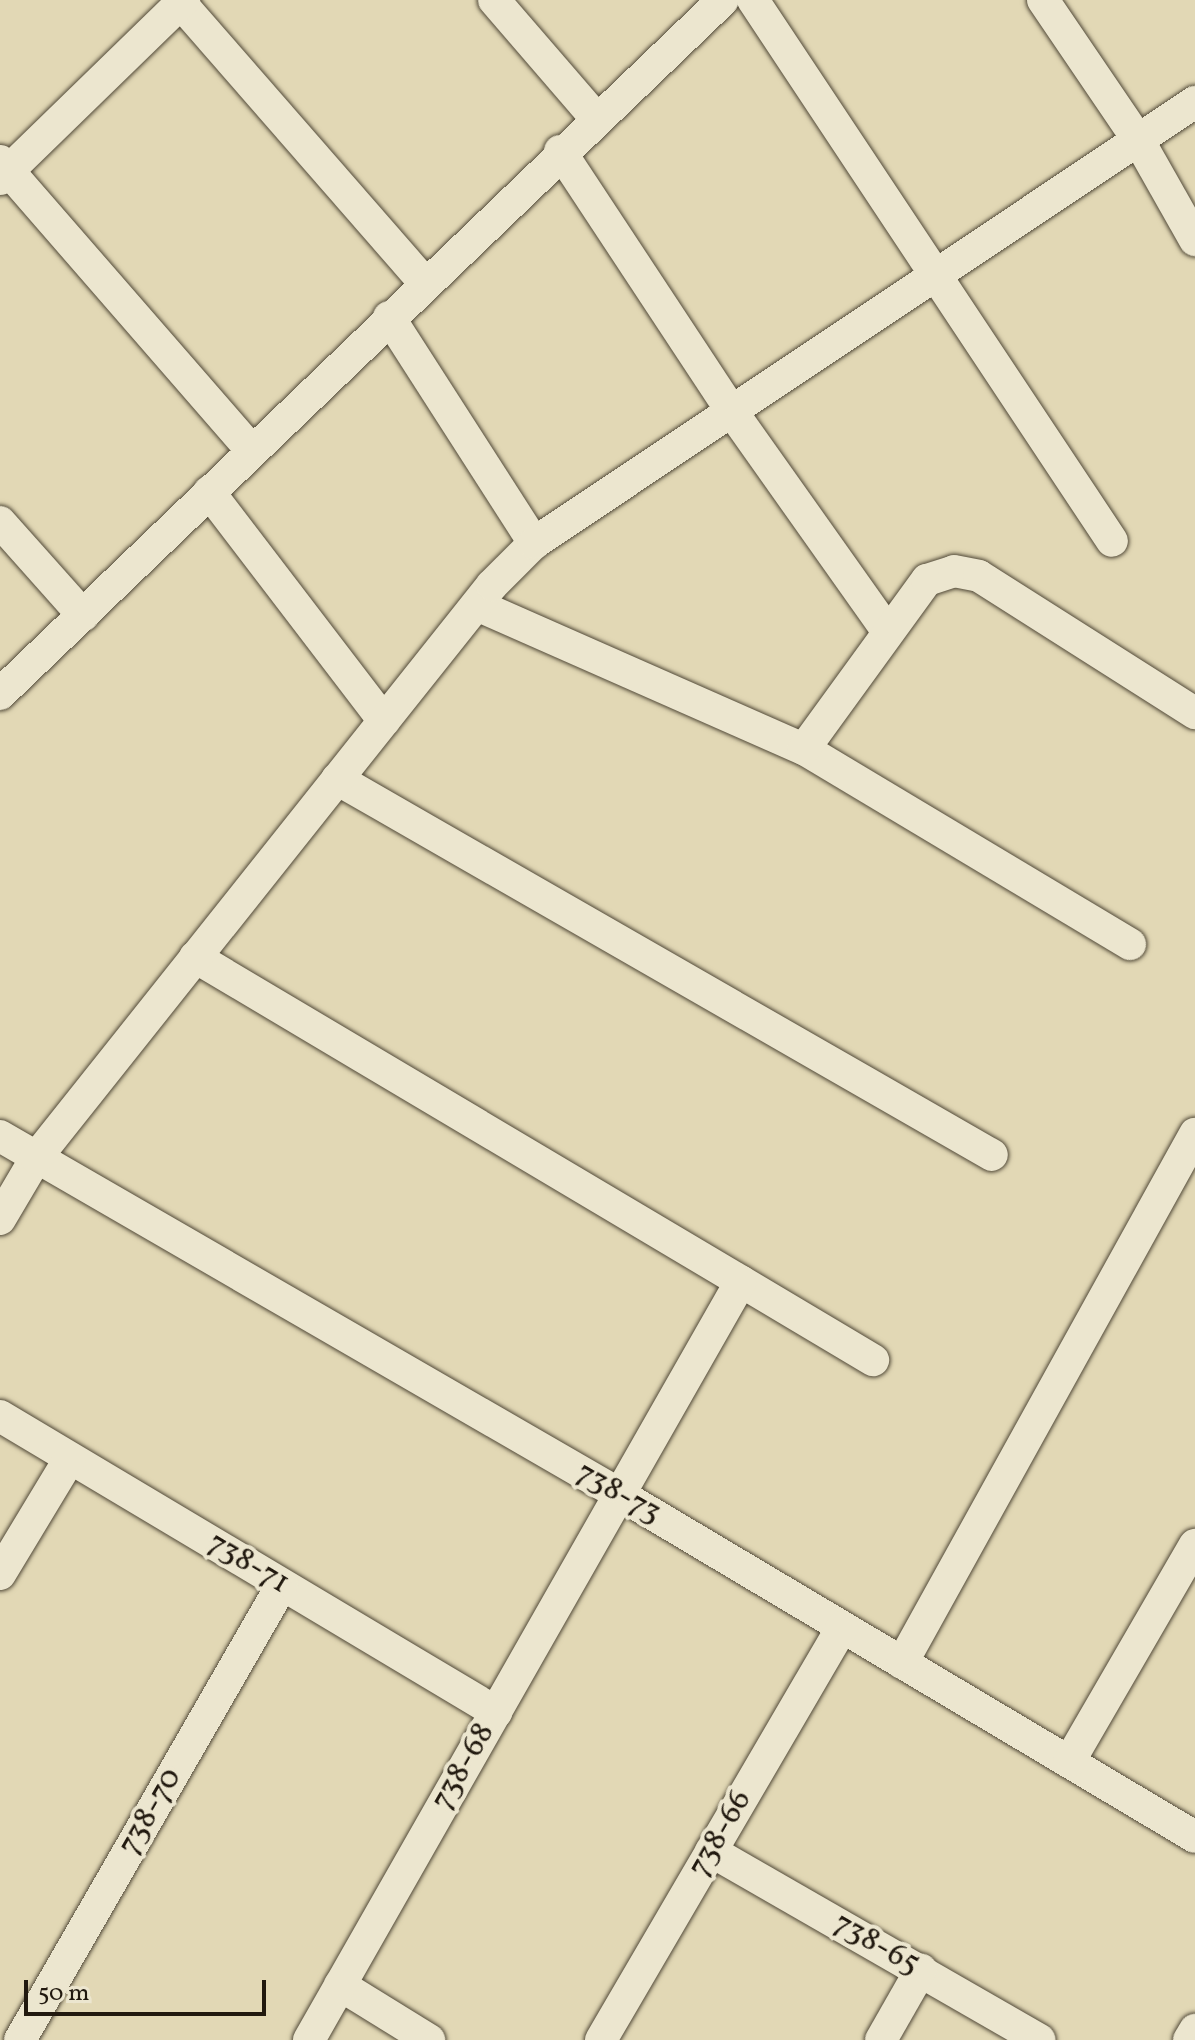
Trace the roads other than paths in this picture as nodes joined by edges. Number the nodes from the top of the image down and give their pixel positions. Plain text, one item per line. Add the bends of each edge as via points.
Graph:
1 (494, 0) edge
2 (723, 0) edge
3 (753, 0) edge
4 (1043, 0) edge
5 (181, 1) edge
6 (1195, 102) edge
7 (595, 117) junction
8 (1139, 141) junction
9 (560, 151) junction
10 (3, 170) edge
11 (1195, 240) edge
12 (938, 277) junction
13 (425, 283) junction
14 (389, 317) junction
15 (733, 413) junction
16 (251, 450) junction
17 (209, 492) junction
18 (0, 522) edge
19 (1112, 541) dead end
20 (534, 543) junction
21 (477, 605) junction
22 (83, 615) junction
23 (888, 632) junction
24 (0, 694) edge
25 (1192, 706) edge
26 (384, 721) junction
27 (804, 749) junction
28 (337, 779) junction
29 (1130, 944) dead end
30 (195, 957) junction
31 (1195, 1134) edge
32 (0, 1136) edge
33 (992, 1155) dead end
34 (36, 1158) junction
35 (0, 1219) edge
36 (741, 1281) junction
37 (873, 1360) dead end
38 (0, 1416) edge
39 (70, 1458) junction
40 (619, 1494) junction
41 (1195, 1545) edge
42 (0, 1574) edge
43 (282, 1585) junction
44 (842, 1627) junction
45 (902, 1663) junction
46 (496, 1712) junction
47 (1069, 1762) junction
48 (1195, 1837) edge
49 (711, 1851) junction
50 (921, 1970) junction
51 (340, 1985) junction
52 (1195, 2030) edge
53 (20, 2040) edge
54 (309, 2040) edge
55 (429, 2040) edge
56 (601, 2040) edge
57 (881, 2040) edge
58 (1040, 2040) edge
59 (1189, 2040) edge

1 - 7 street
2 - 7 street
3 - 12 street
4 - 8 street
5 - 10 street
5 - 13 street
6 - 8 street
7 - 9 street
8 - 11 street
8 - 12 street
9 - 13 street
9 - 15 street
10 - 16 street
12 - 15 street
12 - 19 street
13 - 14 street
14 - 16 street
14 - 20 street
15 - 20 street
15 - 23 street
16 - 17 street
17 - 22 street
17 - 26 street
18 - 22 street
20 - 21 street
21 - 26 street
21 - 27 street
22 - 24 street
23 - 25 street via 927,580 954,571 979,576
23 - 27 street
26 - 28 street
27 - 29 street
28 - 30 street
28 - 33 street
30 - 34 street
30 - 36 street
31 - 45 street
32 - 34 street, 738-73
34 - 35 street
34 - 40 street, 738-73
36 - 37 street
36 - 40 street, 738-68
38 - 39 street, 738-71
39 - 42 street
39 - 43 street, 738-71
40 - 44 street, 738-73
40 - 46 street, 738-68
41 - 47 street
43 - 46 street, 738-71
43 - 53 street, 738-70
44 - 45 street, 738-73
44 - 49 street, 738-66
45 - 47 street, 738-73
46 - 51 street, 738-68
47 - 48 street, 738-73
49 - 50 street, 738-65
49 - 56 street, 738-66
50 - 57 street
50 - 58 street, 738-65
51 - 54 street, 738-68
51 - 55 street
52 - 59 street

